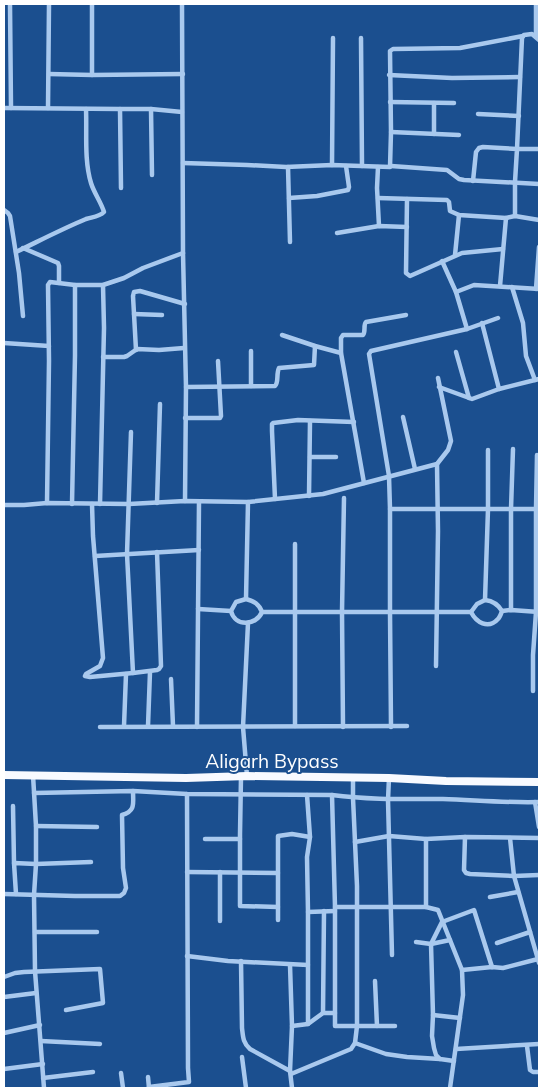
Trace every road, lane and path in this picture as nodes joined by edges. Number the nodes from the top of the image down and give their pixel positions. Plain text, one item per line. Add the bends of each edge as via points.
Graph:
1 (10, 4) edge
2 (49, 4) edge
3 (92, 4) edge
4 (182, 4) edge
5 (536, 4) edge
6 (523, 36) junction
7 (333, 38) dead end
8 (361, 38) dead end
9 (538, 38) edge
10 (49, 74) junction
11 (183, 74) junction
12 (92, 75) junction
13 (389, 76) junction
14 (520, 77) junction
15 (390, 102) junction
16 (434, 103) junction
17 (454, 103) dead end
18 (4, 108) edge
19 (11, 108) junction
20 (48, 108) junction
21 (151, 108) junction
22 (86, 109) junction
23 (120, 110) junction
24 (182, 112) junction
25 (478, 114) dead end
26 (519, 116) junction
27 (391, 132) junction
28 (434, 134) junction
29 (459, 135) dead end
30 (517, 149) junction
31 (539, 149) edge
32 (182, 163) junction
33 (332, 165) junction
34 (346, 166) junction
35 (362, 166) junction
36 (390, 166) junction
37 (288, 167) junction
38 (378, 167) junction
39 (152, 175) dead end
40 (474, 181) junction
41 (515, 182) junction
42 (539, 184) edge
43 (121, 188) dead end
44 (289, 198) junction
45 (378, 198) junction
46 (407, 199) junction
47 (4, 210) edge
48 (459, 215) junction
49 (515, 216) junction
50 (506, 218) junction
51 (539, 220) edge
52 (379, 226) junction
53 (407, 226) junction
54 (337, 233) dead end
55 (290, 242) dead end
56 (539, 246) edge
57 (24, 248) junction
58 (503, 249) junction
59 (16, 252) junction
60 (183, 254) junction
61 (455, 255) junction
62 (442, 261) junction
63 (59, 283) junction
64 (75, 285) junction
65 (103, 285) junction
66 (500, 286) junction
67 (512, 287) junction
68 (538, 289) edge
69 (456, 292) junction
70 (184, 304) junction
71 (134, 314) junction
72 (406, 314) dead end
73 (162, 315) dead end
74 (23, 316) dead end
75 (498, 318) dead end
76 (482, 323) junction
77 (467, 328) junction
78 (282, 335) dead end
79 (4, 343) edge
80 (49, 346) junction
81 (315, 346) junction
82 (184, 348) junction
83 (136, 350) junction
84 (251, 351) dead end
85 (456, 352) dead end
86 (341, 353) junction
87 (103, 357) junction
88 (218, 361) dead end
89 (438, 378) dead end
90 (537, 380) edge
91 (250, 386) junction
92 (186, 387) junction
93 (219, 387) junction
94 (439, 387) junction
95 (500, 389) junction
96 (469, 398) junction
97 (160, 404) dead end
98 (403, 417) dead end
99 (185, 418) junction
100 (310, 421) junction
101 (354, 422) junction
102 (131, 432) dead end
103 (513, 449) dead end
104 (488, 450) dead end
105 (537, 455) dead end
106 (310, 457) junction
107 (336, 457) dead end
108 (437, 464) junction
109 (415, 470) junction
110 (389, 476) junction
111 (364, 483) junction
112 (309, 496) junction
113 (344, 498) dead end
114 (275, 500) junction
115 (185, 501) junction
116 (199, 502) junction
117 (248, 502) junction
118 (157, 503) junction
119 (47, 504) junction
120 (72, 504) junction
121 (92, 504) junction
122 (100, 504) junction
123 (129, 504) junction
124 (4, 505) edge
125 (390, 509) junction
126 (488, 509) junction
127 (511, 509) junction
128 (537, 509) edge
129 (438, 510) junction
130 (295, 544) dead end
131 (199, 550) junction
132 (157, 552) junction
133 (128, 554) junction
134 (95, 556) junction
135 (246, 599) junction
136 (485, 600) junction
137 (198, 609) junction
138 (511, 610) junction
139 (231, 611) junction
140 (294, 611) junction
141 (502, 611) junction
142 (262, 612) junction
143 (342, 612) junction
144 (390, 612) junction
145 (436, 612) junction
146 (471, 612) junction
147 (538, 612) edge
148 (248, 623) junction
149 (436, 666) dead end
150 (150, 672) junction
151 (126, 674) junction
152 (133, 674) junction
153 (171, 679) dead end
154 (533, 691) dead end
155 (100, 726) dead end
156 (124, 726) junction
157 (148, 726) junction
158 (173, 726) junction
159 (295, 726) junction
160 (407, 726) dead end
161 (197, 727) junction
162 (243, 727) junction
163 (343, 727) junction
164 (391, 727) junction
165 (4, 775) edge
166 (33, 778) junction
167 (243, 778) junction
168 (353, 781) junction
169 (389, 781) junction
170 (539, 782) edge
171 (34, 790) junction
172 (133, 791) junction
173 (242, 793) junction
174 (187, 794) junction
175 (307, 795) junction
176 (332, 795) junction
177 (353, 796) junction
178 (388, 798) junction
179 (537, 802) edge
180 (13, 806) dead end
181 (36, 826) junction
182 (97, 827) dead end
183 (539, 827) edge
184 (389, 836) junction
185 (310, 837) junction
186 (465, 837) junction
187 (510, 838) junction
188 (539, 838) edge
189 (205, 839) dead end
190 (240, 839) junction
191 (426, 839) junction
192 (355, 842) junction
193 (91, 862) dead end
194 (14, 863) junction
195 (36, 864) junction
196 (187, 872) junction
197 (220, 872) junction
198 (239, 872) junction
199 (278, 872) junction
200 (539, 875) edge
201 (514, 876) junction
202 (518, 892) junction
203 (4, 894) edge
204 (16, 894) junction
205 (34, 895) junction
206 (490, 898) dead end
207 (278, 907) junction
208 (357, 908) junction
209 (391, 908) junction
210 (426, 908) junction
211 (335, 909) junction
212 (324, 911) junction
213 (308, 912) junction
214 (278, 920) dead end
215 (220, 921) dead end
216 (442, 922) junction
217 (35, 932) junction
218 (97, 932) dead end
219 (530, 932) junction
220 (450, 940) junction
221 (416, 942) dead end
222 (497, 943) dead end
223 (431, 944) junction
224 (392, 955) dead end
225 (187, 956) junction
226 (241, 961) junction
227 (539, 961) edge
228 (290, 965) junction
229 (308, 965) junction
230 (492, 967) junction
231 (462, 970) junction
232 (35, 971) junction
233 (4, 977) edge
234 (375, 981) dead end
235 (36, 993) junction
236 (4, 997) edge
237 (66, 1010) dead end
238 (323, 1013) junction
239 (335, 1013) junction
240 (433, 1015) junction
241 (460, 1018) junction
242 (308, 1024) junction
243 (40, 1025) junction
244 (292, 1026) junction
245 (357, 1026) junction
246 (377, 1026) junction
247 (395, 1026) dead end
248 (4, 1033) edge
249 (41, 1041) junction
250 (356, 1043) junction
251 (100, 1044) dead end
252 (539, 1044) edge
253 (527, 1046) junction
254 (456, 1049) junction
255 (242, 1057) dead end
256 (440, 1059) junction
257 (454, 1061) junction
258 (43, 1064) junction
259 (4, 1069) edge
260 (93, 1072) dead end
261 (539, 1072) edge
262 (122, 1073) dead end
263 (291, 1073) junction
264 (148, 1077) dead end
265 (43, 1078) junction
266 (44, 1088) edge
267 (123, 1088) edge
268 (149, 1088) edge
269 (246, 1088) edge
270 (292, 1088) edge
271 (450, 1088) edge

1 - 19 street
2 - 10 street
3 - 12 street
4 - 11 street
5 - 9 street
6 - 9 street via 532,34
6 - 13 street via 460,48 393,49 389,53
6 - 14 street
7 - 33 street
8 - 35 street
10 - 12 street
10 - 20 street
11 - 12 street
11 - 24 street
13 - 14 street
13 - 15 street
14 - 26 street
15 - 16 street
15 - 27 street
16 - 17 street
16 - 28 street
18 - 19 street
19 - 20 street
20 - 22 street
21 - 23 street
21 - 24 street
21 - 39 street
22 - 23 street
22 - 57 street via 89,173 104,212
23 - 43 street
24 - 32 street
25 - 26 street
26 - 30 street
27 - 28 street
27 - 36 street
28 - 29 street
30 - 31 street
30 - 40 street via 479,148
30 - 41 street
32 - 37 street
32 - 60 street
33 - 34 street
33 - 37 street
34 - 35 street
34 - 44 street via 348,190
35 - 38 street
36 - 38 street
36 - 40 street via 447,170 461,180
37 - 44 street
38 - 45 street
40 - 41 street
41 - 42 street
41 - 49 street
44 - 55 street
45 - 46 street
45 - 52 street
46 - 48 street via 447,200 450,211
46 - 53 street
47 - 59 street via 10,216
48 - 50 street
48 - 61 street
49 - 50 street
49 - 51 street
50 - 58 street
52 - 53 street
52 - 54 street
53 - 62 street via 408,275
56 - 68 street
57 - 59 street
57 - 63 street via 58,263
58 - 61 street
58 - 66 street
59 - 74 street
60 - 65 street
60 - 70 street
61 - 62 street
62 - 69 street
63 - 64 street
63 - 80 street via 50,282 47,287
64 - 65 street
64 - 120 street
65 - 87 street
66 - 67 street
66 - 69 street via 474,284
67 - 68 street
67 - 90 street via 523,323 526,356
69 - 77 street
70 - 71 street via 137,291 133,296
70 - 82 street
71 - 73 street
71 - 83 street
72 - 86 street via 366,322 363,335 342,336
75 - 76 street
76 - 77 street
76 - 95 street
77 - 110 street via 370,352
78 - 81 street
79 - 80 street
80 - 119 street
81 - 86 street
81 - 91 street via 313,366 280,368 276,386
82 - 83 street
82 - 92 street
83 - 87 street via 124,357
84 - 91 street
85 - 96 street
86 - 101 street
87 - 122 street
88 - 93 street
89 - 94 street
90 - 95 street
91 - 93 street
92 - 93 street
92 - 99 street
93 - 99 street via 220,417
94 - 96 street
94 - 108 street via 451,441
95 - 96 street
97 - 118 street
98 - 109 street
99 - 115 street
100 - 101 street
100 - 106 street
100 - 114 street via 277,421 272,424
101 - 111 street
102 - 123 street
103 - 127 street
104 - 126 street
105 - 128 street
106 - 107 street
106 - 112 street
108 - 109 street
108 - 129 street
109 - 110 street
110 - 111 street
110 - 125 street
111 - 112 street
112 - 114 street
113 - 143 street
114 - 117 street
115 - 116 street
115 - 118 street
116 - 117 street
116 - 131 street
117 - 135 street
118 - 123 street
119 - 120 street
119 - 124 street
120 - 121 street
121 - 122 street
121 - 134 street
122 - 123 street
123 - 133 street
125 - 129 street
125 - 144 street
126 - 127 street
126 - 129 street
126 - 136 street
127 - 128 street
127 - 138 street
128 - 147 street
129 - 145 street
130 - 140 street
131 - 132 street
131 - 137 street
132 - 133 street
132 - 150 street via 161,666
133 - 134 street
133 - 152 street
134 - 151 street via 103,658 100,666 85,676
135 - 139 street via 236,602
135 - 142 street via 260,606
136 - 141 street via 500,606
136 - 146 street
137 - 139 street
137 - 161 street
138 - 141 street
138 - 147 street
139 - 148 street via 236,620
140 - 142 street
140 - 143 street
140 - 159 street
141 - 146 street via 498,619 484,624
142 - 148 street
143 - 144 street
143 - 163 street
144 - 145 street
144 - 164 street
145 - 146 street
145 - 149 street
147 - 154 street
148 - 162 street
150 - 152 street
150 - 157 street
151 - 152 street
151 - 156 street
153 - 158 street
155 - 156 street
156 - 157 street
157 - 158 street
158 - 161 street
159 - 162 street
159 - 163 street
160 - 164 street
161 - 162 street
162 - 167 street
163 - 164 street
165 - 166 highway, Aligarh Bypass
166 - 167 highway, Aligarh Bypass
166 - 171 street
167 - 168 highway, Aligarh Bypass
167 - 173 street
168 - 169 highway, Aligarh Bypass
168 - 177 street
169 - 170 highway, Aligarh Bypass
169 - 178 street
171 - 172 street
171 - 181 street
172 - 174 street
172 - 205 street via 131,811 122,815 124,893 116,897
173 - 174 street
173 - 175 street
173 - 190 street
174 - 196 street
175 - 176 street
175 - 185 street
176 - 177 street
176 - 211 street
177 - 178 street
177 - 192 street
178 - 179 street
178 - 184 street
179 - 183 street
180 - 194 street
181 - 182 street
181 - 195 street
184 - 191 street
184 - 192 street
184 - 209 street
185 - 199 street via 278,836
185 - 213 street
186 - 187 street
186 - 191 street
186 - 201 street via 463,865 466,873
187 - 188 street
187 - 201 street
189 - 190 street
190 - 198 street
191 - 210 street
192 - 208 street
193 - 195 street
194 - 195 street
194 - 204 street
195 - 205 street
196 - 197 street
196 - 225 street
197 - 198 street
197 - 215 street
198 - 199 street
198 - 207 street via 240,906
199 - 207 street
200 - 201 street
201 - 202 street
202 - 206 street
202 - 219 street
203 - 204 street
204 - 205 street
205 - 217 street
207 - 214 street
208 - 209 street
208 - 211 street
208 - 245 street
209 - 210 street
209 - 224 street
210 - 216 street via 438,910
211 - 212 street
211 - 239 street
212 - 213 street
212 - 238 street
213 - 229 street
216 - 220 street
216 - 223 street
216 - 230 street via 474,910
217 - 218 street
217 - 232 street
219 - 222 street
219 - 227 street
220 - 223 street
220 - 231 street
221 - 223 street
223 - 240 street
225 - 226 street
225 - 268 street via 189,1082
226 - 228 street
226 - 263 street via 245,1044
227 - 230 street
228 - 229 street
228 - 244 street
229 - 242 street
230 - 231 street
231 - 241 street
232 - 233 street
232 - 235 street
232 - 237 street via 100,969 103,1003
234 - 246 street
235 - 236 street
235 - 243 street
238 - 239 street
238 - 242 street
239 - 245 street via 335,1026
240 - 241 street
240 - 256 street via 432,1036
241 - 254 street
242 - 244 street
243 - 248 street
243 - 249 street
244 - 263 street
245 - 246 street
245 - 250 street
246 - 247 street
249 - 251 street
249 - 258 street
250 - 256 street via 386,1054
250 - 263 street via 351,1049
252 - 253 street
253 - 254 street
253 - 261 street via 530,1070
254 - 257 street
255 - 269 street
256 - 257 street
257 - 271 street
258 - 259 street
258 - 265 street
260 - 265 street
262 - 267 street
263 - 270 street
264 - 268 street
265 - 266 street

